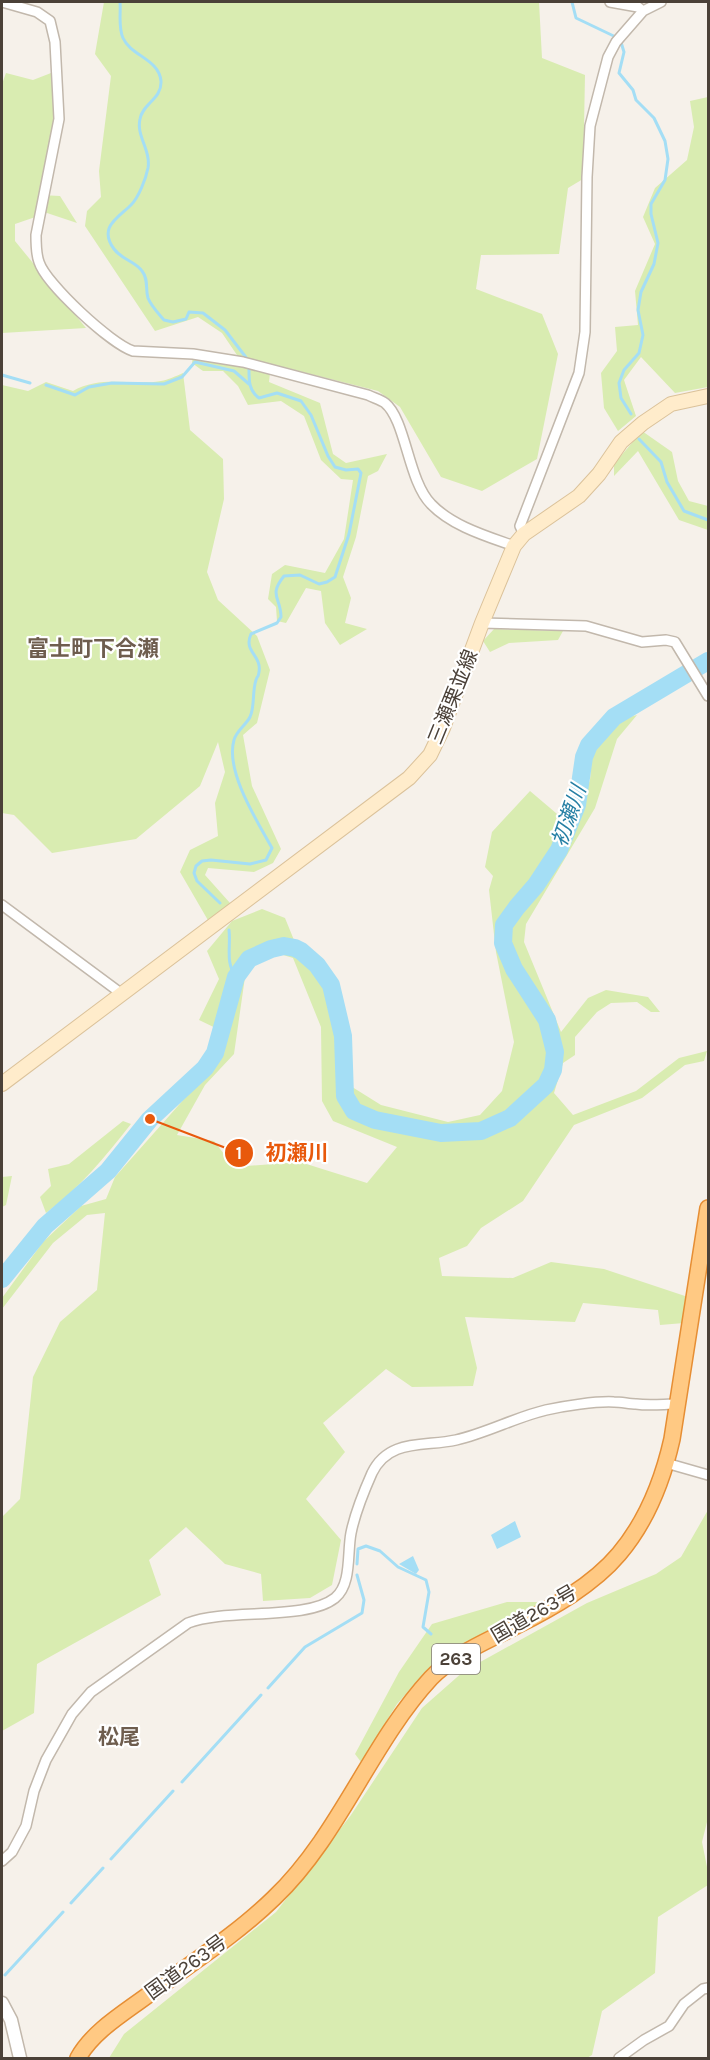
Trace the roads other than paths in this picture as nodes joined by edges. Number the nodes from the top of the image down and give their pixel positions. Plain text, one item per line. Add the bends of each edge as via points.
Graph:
1 (2, 2) edge
2 (610, 2) edge
3 (661, 2) edge
4 (643, 11) junction
5 (708, 396) edge
6 (524, 534) junction
7 (514, 546) junction
8 (482, 624) junction
9 (708, 696) edge
10 (2, 905) edge
11 (122, 994) junction
12 (2, 1084) edge
13 (708, 1208) edge
14 (677, 1404) junction
15 (666, 1463) junction
16 (708, 1475) edge
17 (2, 1861) edge
18 (708, 1988) edge
19 (2, 2003) edge
20 (20, 2058) edge
21 (78, 2058) edge
22 (619, 2058) edge

1 - 7 street via 37,12 50,21 55,42 59,119 36,235 39,263 45,274 98,330 124,348 243,362 385,403 394,413 419,486 429,503 444,516
2 - 4 street
3 - 4 street
4 - 6 street via 608,57 590,126 585,332 579,373 520,526
5 - 6 main road, 三瀬栗並線 via 671,404 643,423 621,442 579,496
6 - 7 main road, 三瀬栗並線
7 - 8 main road, 三瀬栗並線
8 - 9 street via 586,626 642,642 675,642
8 - 11 main road, 三瀬栗並線 via 443,728 430,755 409,778
10 - 11 street
11 - 12 main road, 三瀬栗並線
13 - 14 highway, 国道263号 / 263
14 - 15 highway, 国道263号 / 263
14 - 17 street via 613,1401 547,1410 455,1440 395,1449 373,1471 351,1534 341,1590 334,1598 296,1610 204,1617 188,1623 91,1692 72,1714 46,1760 26,1826 12,1852
15 - 16 street
15 - 21 highway, 国道263号 / 263 via 635,1530 619,1554 551,1608 466,1652 434,1676 405,1709 329,1830 274,1898 122,2014
18 - 22 street via 684,2004 669,2026
19 - 20 street

